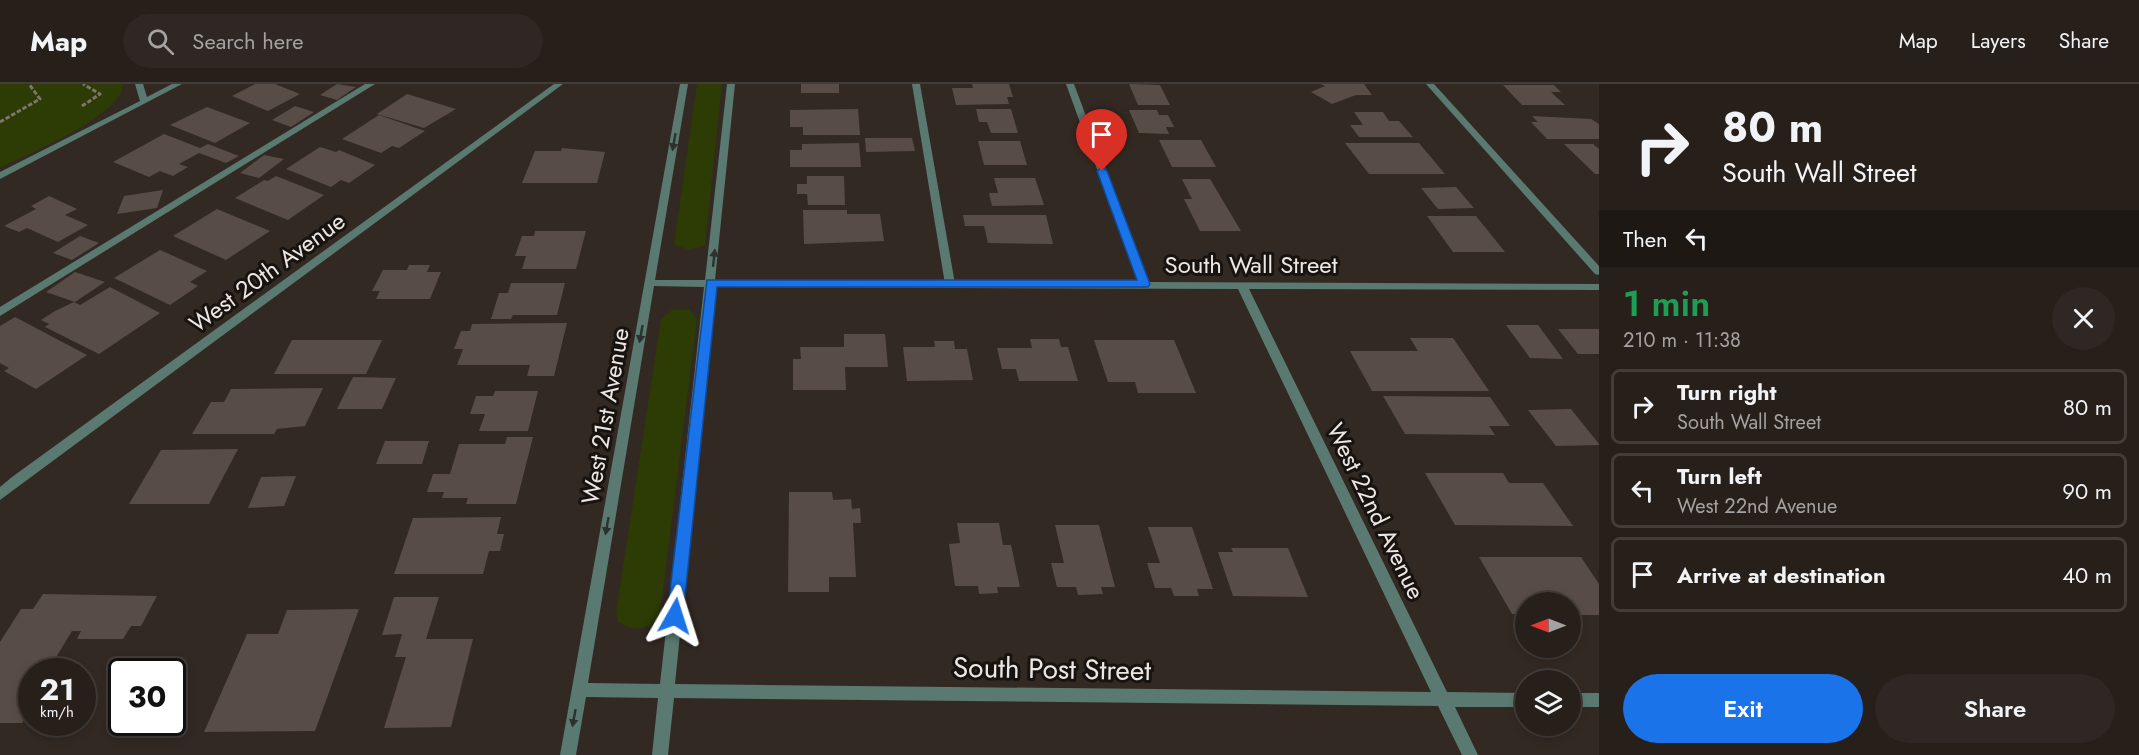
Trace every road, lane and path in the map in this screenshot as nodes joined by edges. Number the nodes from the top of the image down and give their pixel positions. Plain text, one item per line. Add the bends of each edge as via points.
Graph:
1 (29, 84) edge
2 (139, 84) edge
3 (178, 84) edge
4 (371, 84) edge
5 (559, 84) edge
6 (684, 84) edge
7 (731, 84) edge
8 (916, 84) edge
9 (1070, 84) edge
10 (1430, 84) edge
11 (144, 101) junction
12 (0, 122) edge
13 (0, 176) edge
14 (1599, 272) edge
15 (650, 283) junction
16 (711, 283) junction
17 (950, 284) junction
18 (1144, 284) junction
19 (1242, 286) junction
20 (1599, 287) edge
21 (0, 312) edge
22 (0, 495) edge
23 (579, 690) junction
24 (666, 690) junction
25 (1442, 699) junction
26 (1515, 699) edge
27 (1581, 700) edge
28 (1599, 700) edge
29 (568, 755) edge
30 (660, 755) edge
31 (1470, 755) edge

1 - 12 path via 40,99
2 - 11 street
3 - 11 street
4 - 21 street
5 - 22 street, West 20th Avenue
6 -> 15 street, West 21st Avenue
16 -> 7 street
8 - 17 street
9 - 18 street
10 - 14 street
11 - 13 street
15 - 16 street, South Wall Street
15 -> 23 street, West 21st Avenue
16 - 17 street, South Wall Street
16 - 24 street
17 - 18 street, South Wall Street
18 - 19 street, South Wall Street
19 - 20 street, South Wall Street
19 - 25 street, West 22nd Avenue
23 - 24 street, South Post Street
23 -> 29 street, West 21st Avenue
24 - 25 street, South Post Street
24 - 30 street
25 - 26 street, South Post Street
25 - 31 street, West 22nd Avenue
27 - 28 street

